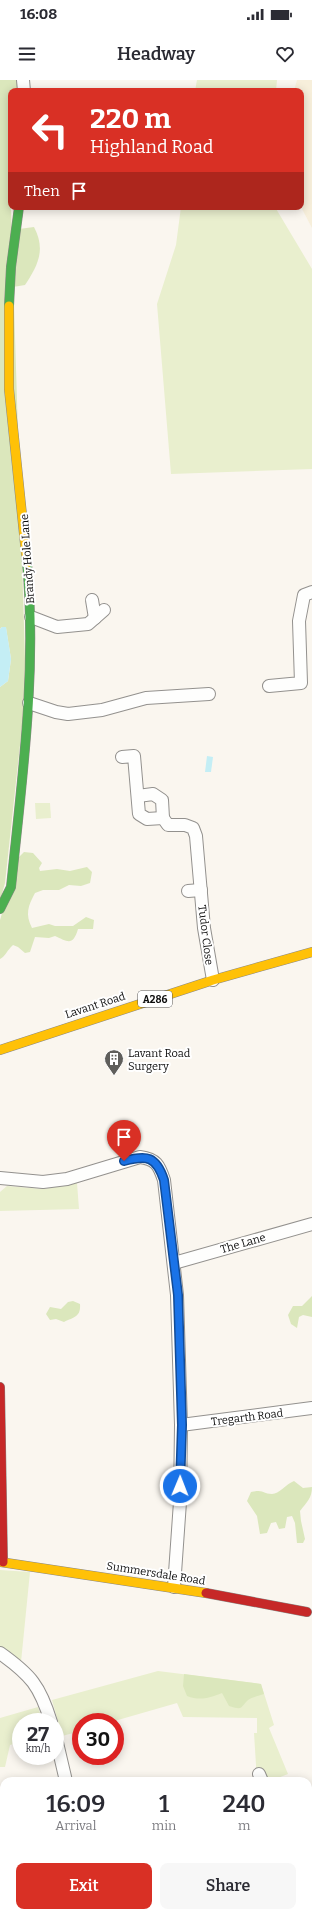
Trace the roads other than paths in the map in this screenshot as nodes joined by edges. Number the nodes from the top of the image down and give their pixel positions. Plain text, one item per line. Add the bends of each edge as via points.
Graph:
1 (18, 210) edge
2 (312, 592) edge
3 (92, 600) dead end
4 (31, 617) junction
5 (306, 684) edge
6 (269, 686) dead end
7 (208, 694) dead end
8 (29, 703) junction
9 (122, 757) dead end
10 (138, 796) junction
11 (163, 818) junction
12 (201, 890) junction
13 (188, 891) dead end
14 (0, 909) edge
15 (312, 952) edge
16 (213, 980) junction
17 (0, 1050) edge
18 (0, 1178) edge
19 (312, 1224) edge
20 (174, 1263) junction
21 (0, 1387) edge
22 (312, 1408) edge
23 (182, 1425) junction
24 (1, 1562) edge
25 (174, 1587) junction
26 (310, 1612) edge
27 (0, 1653) edge
28 (48, 1713) edge
29 (62, 1765) edge
30 (65, 1777) edge

1 - 4 street, Brandy Hole Lane via 8,319 9,385
2 - 5 street via 304,595 299,621
3 - 4 street via 100,614 88,624 57,627
4 - 8 street, Brandy Hole Lane
5 - 6 street
7 - 8 street via 146,698 94,711 68,714
8 - 14 street, Brandy Hole Lane via 10,886
9 - 10 street, Tudor Close via 134,756
10 - 11 street, Tudor Close via 139,814 147,819
10 - 11 street via 153,794 162,800
11 - 12 street, Tudor Close via 168,826 185,825 193,828
12 - 13 street, Tudor Close
12 - 16 street, Tudor Close via 204,928
15 - 16 street, Lavant Road / A286
16 - 17 street, Lavant Road / A286
18 - 20 street via 43,1182 66,1179 140,1157 150,1158 160,1167 164,1180
19 - 20 street, The Lane
20 - 23 street via 178,1295
21 - 24 street
22 - 23 street, Tregarth Road
23 - 25 street
24 - 25 street, Summersdale Road
25 - 26 street, Summersdale Road
27 - 28 street via 22,1668 34,1682
29 - 30 street

